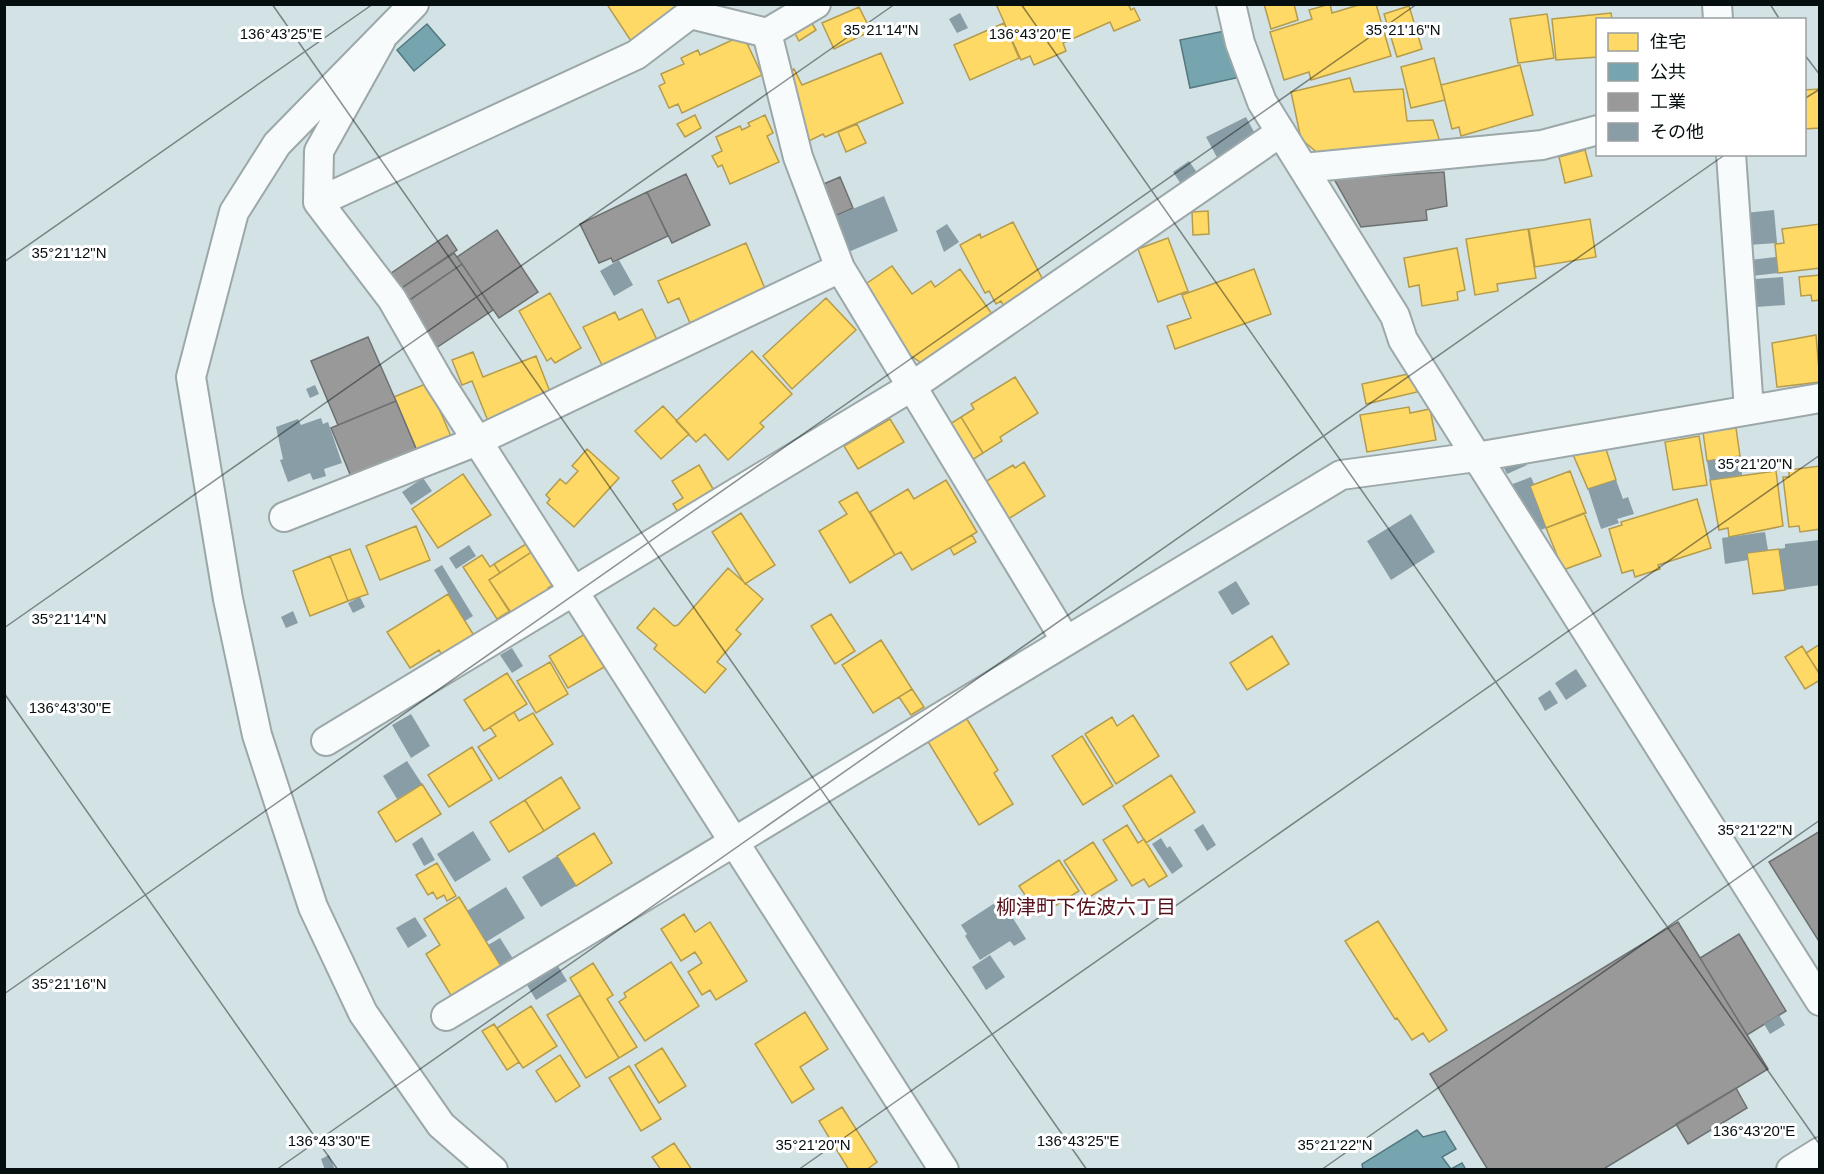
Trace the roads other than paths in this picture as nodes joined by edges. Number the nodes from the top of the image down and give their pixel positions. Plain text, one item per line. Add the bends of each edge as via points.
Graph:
1 (414, 4) edge
2 (816, 4) edge
3 (1231, 4) edge
4 (767, 33) junction
5 (381, 40) junction
6 (1596, 131) edge
7 (1281, 132) junction
8 (1731, 156) edge
9 (1303, 168) junction
10 (318, 202) junction
11 (840, 268) junction
12 (911, 387) junction
13 (1820, 398) edge
14 (1749, 410) junction
15 (477, 441) junction
16 (1476, 457) junction
17 (284, 517) dead end
18 (574, 591) junction
19 (1066, 641) junction
20 (326, 741) dead end
21 (736, 841) junction
22 (1820, 1001) edge
23 (446, 1016) dead end
24 (1820, 1152) edge
25 (493, 1170) edge
26 (944, 1170) edge
27 (1791, 1170) edge

1 - 5 street
2 - 4 street
3 - 7 street via 1240,43 1263,102
4 - 10 street via 690,14 636,55
4 - 11 street via 798,157
5 - 10 street via 319,151
5 - 25 street via 277,144 234,212 191,377 228,599 256,735 314,907 363,1013 441,1125
6 - 9 street via 1542,145
7 - 9 street
7 - 12 street
8 - 14 street
9 - 16 street
10 - 15 street via 392,299
11 - 12 street
11 - 15 street
12 - 18 street
12 - 19 street
13 - 14 street
14 - 16 street
15 - 17 street
15 - 18 street
16 - 19 street via 1341,475
16 - 22 street
18 - 20 street
18 - 21 street
19 - 21 street
21 - 23 street
21 - 26 street
24 - 27 street

